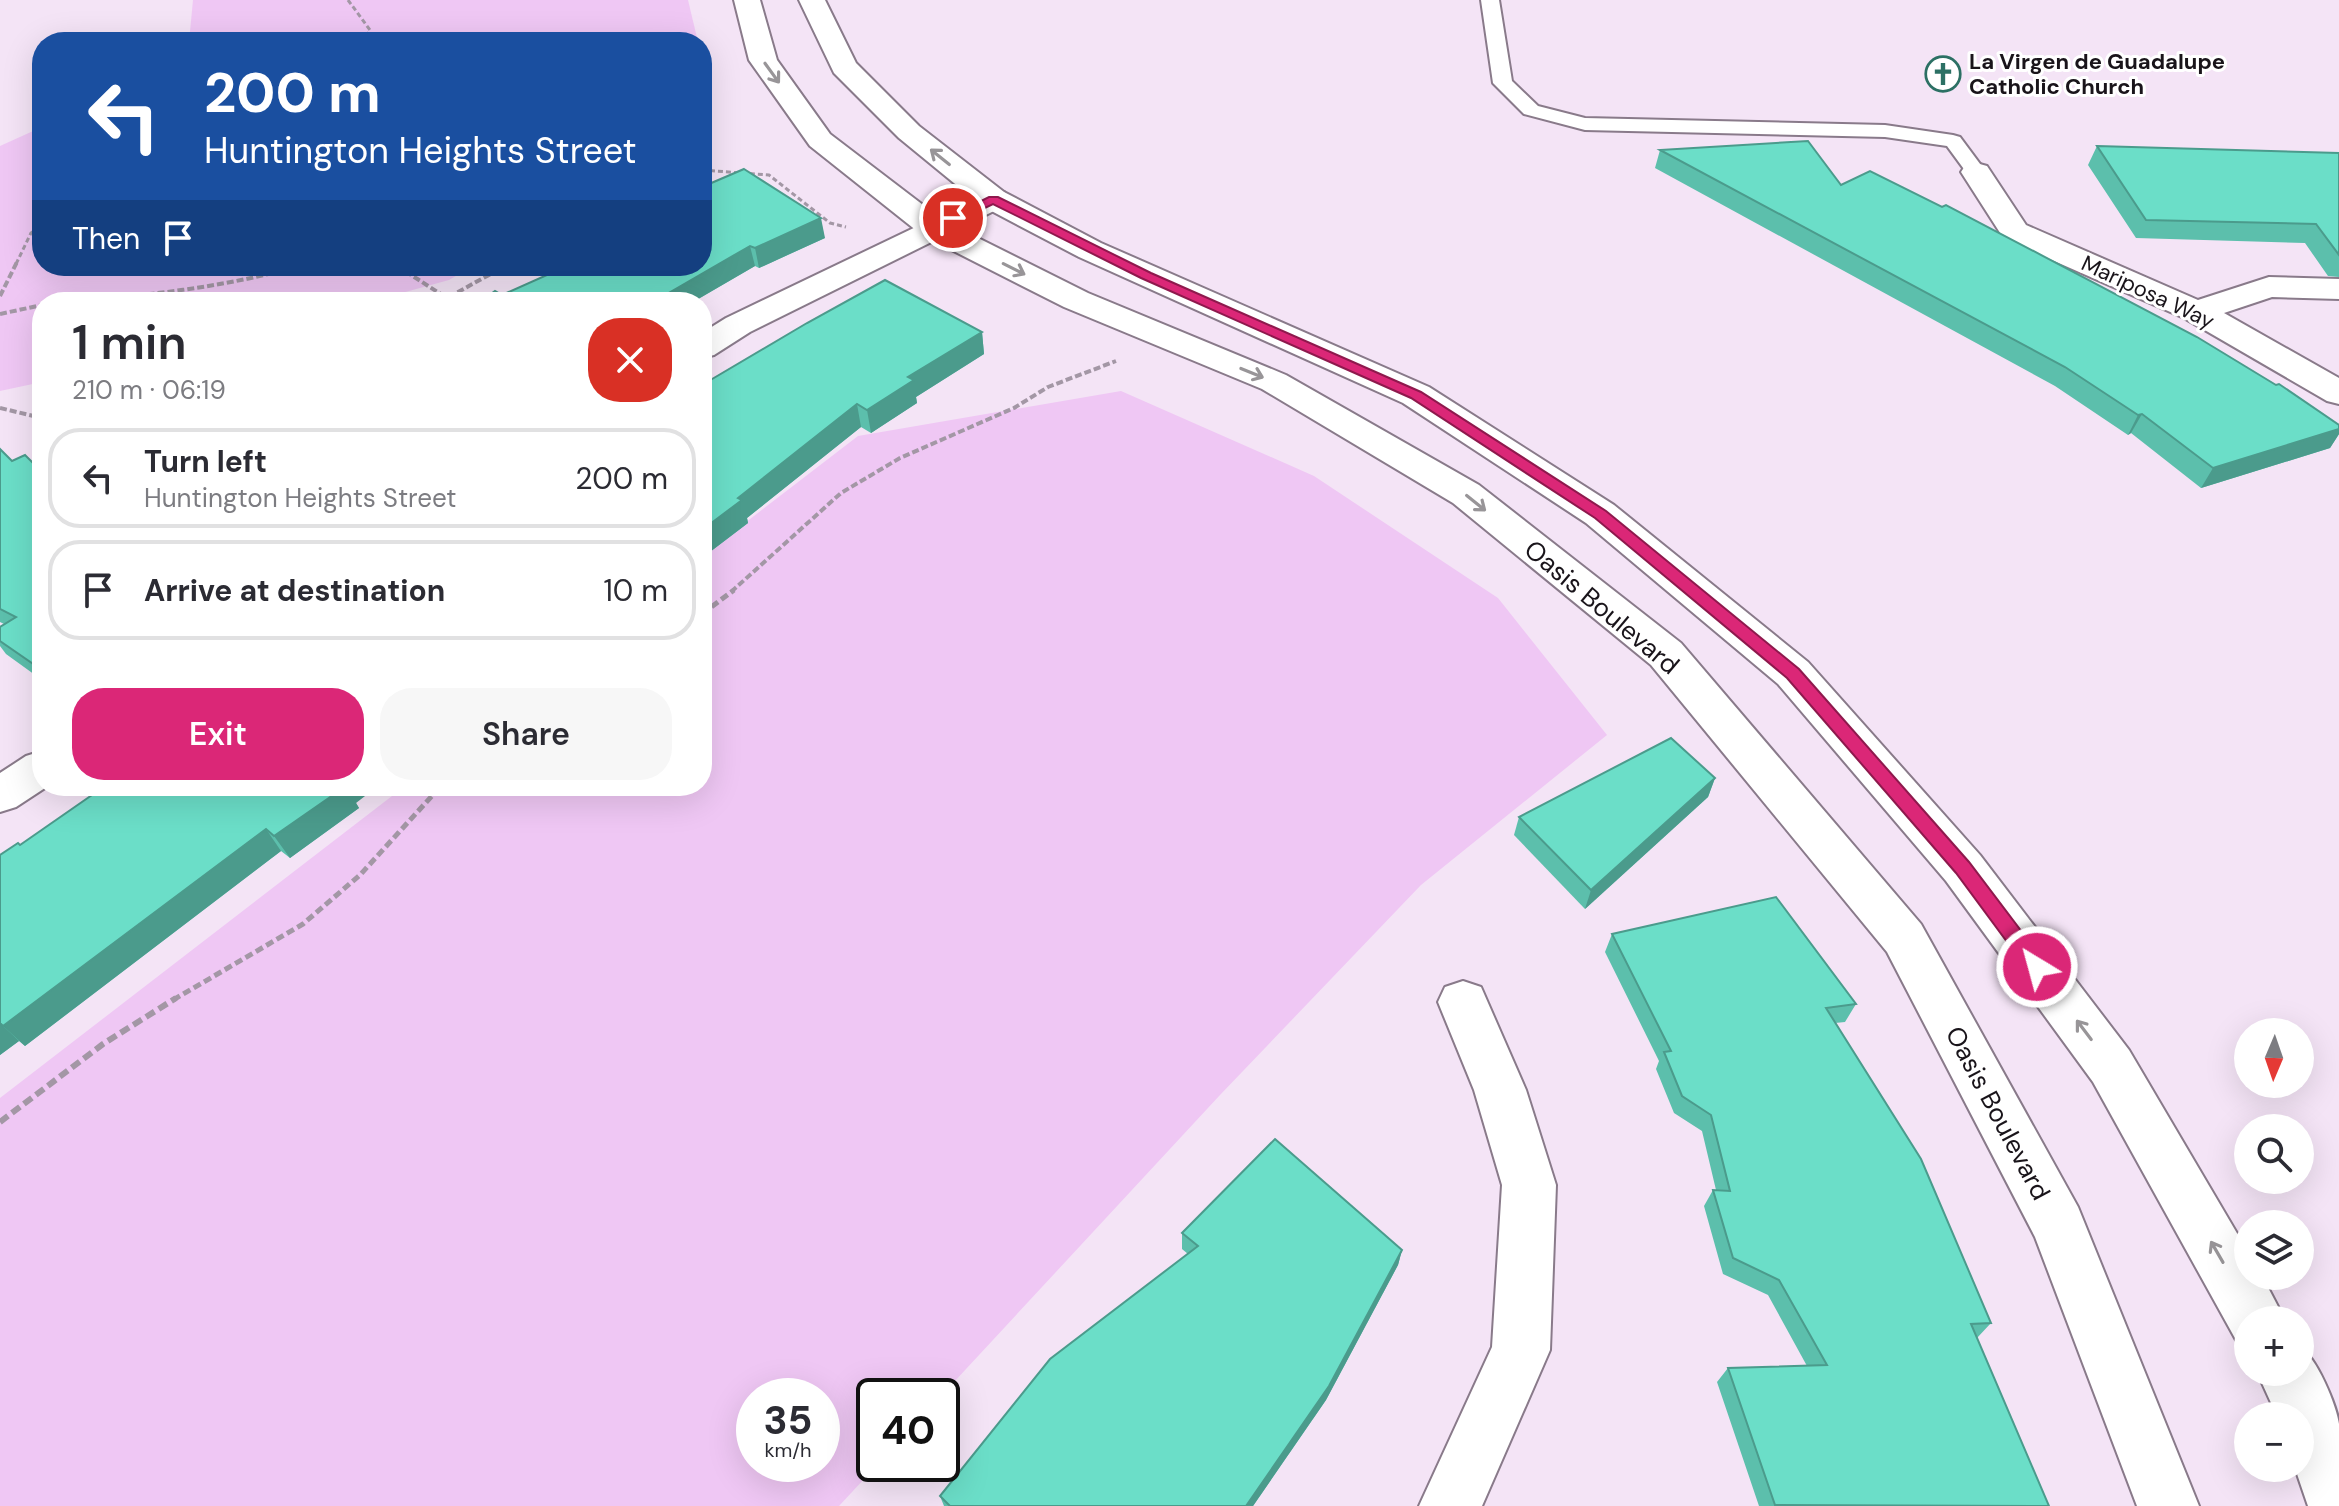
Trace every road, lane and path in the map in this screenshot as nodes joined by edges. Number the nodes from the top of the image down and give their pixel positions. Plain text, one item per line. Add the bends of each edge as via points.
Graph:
1 (348, 0) edge
2 (747, 0) edge
3 (812, 0) edge
4 (1490, 0) edge
5 (369, 32) edge
6 (712, 171) edge
7 (1976, 172) joint
8 (993, 199) junction
9 (32, 232) edge
10 (917, 236) junction
11 (265, 276) edge
12 (413, 276) edge
13 (487, 276) edge
14 (2339, 289) edge
15 (182, 292) edge
16 (438, 292) edge
17 (458, 292) edge
18 (0, 296) edge
19 (32, 307) edge
20 (2196, 311) junction
21 (0, 314) edge
22 (712, 342) edge
23 (1117, 361) dead end
24 (2339, 393) edge
25 (0, 408) edge
26 (32, 416) edge
27 (712, 606) edge
28 (32, 774) edge
29 (0, 795) edge
30 (432, 796) edge
31 (1463, 1002) dead end
32 (0, 1122) edge
33 (2248, 1306) edge
34 (2294, 1386) edge
35 (1450, 1506) edge
36 (2168, 1506) edge
37 (2339, 1506) edge

1 - 5 path
2 -> 10 street, Oasis Boulevard via 763,60 820,140
8 -> 3 street via 909,132 844,67
4 - 7 lane via 1503,83 1531,110 1585,124 1885,131 1953,141
6 - 10 path via 769,175 830,223
7 - 20 street, Mariposa Way via 2015,232
8 - 10 street
33 -> 8 street via 2111,1066 1963,868 1793,673 1600,514 1416,395 1146,275
9 - 18 path
10 - 22 street
10 -> 36 street, Oasis Boulevard via 1287,389 1466,494 1666,654 1904,938 2058,1226
11 - 15 path
12 - 16 path
13 - 17 path
14 - 20 street via 2269,287
19 - 21 path
20 - 24 street, Mariposa Way
23 - 27 path via 1048,387 853,486
25 - 26 path
28 - 29 street
30 - 32 path via 360,875 303,924 103,1044
31 - 35 street via 1500,1090 1529,1185 1521,1350
34 - 37 street

